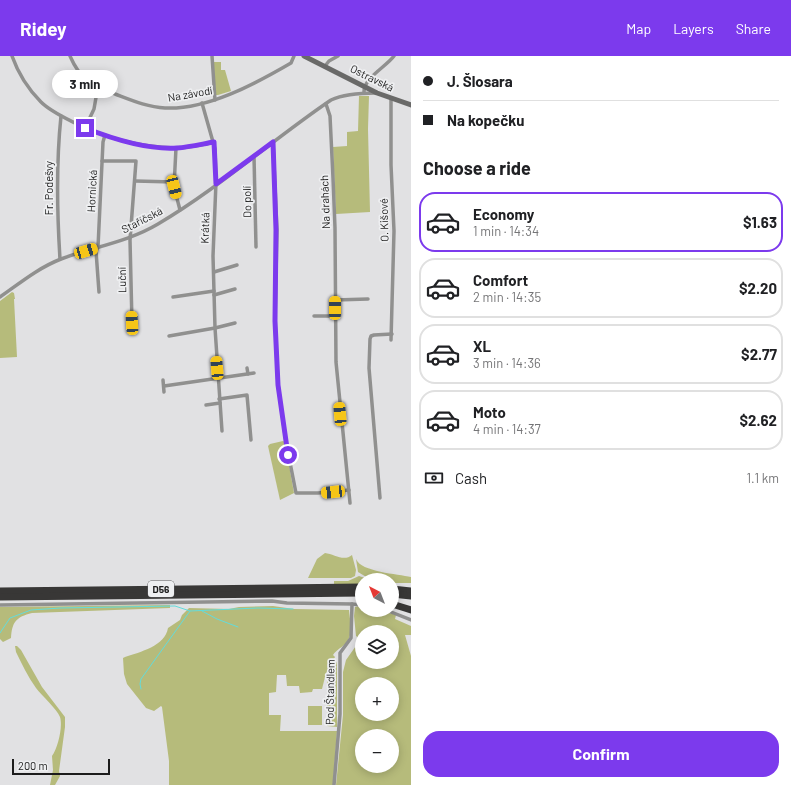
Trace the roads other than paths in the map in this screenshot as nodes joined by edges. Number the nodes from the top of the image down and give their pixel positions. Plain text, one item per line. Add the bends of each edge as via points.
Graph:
1 (12, 56) edge
2 (70, 56) edge
3 (212, 56) edge
4 (294, 56) edge
5 (304, 56) edge
6 (338, 56) edge
7 (394, 56) edge
8 (325, 66) junction
9 (98, 86) junction
10 (365, 87) junction
11 (364, 93) junction
12 (377, 93) junction
13 (391, 99) junction
14 (215, 100) junction
15 (202, 103) junction
16 (326, 104) junction
17 (411, 105) edge
18 (61, 116) junction
19 (85, 128) junction
20 (105, 135) junction
21 (214, 142) junction
22 (273, 142) junction
23 (176, 148) junction
24 (254, 156) junction
25 (102, 161) junction
26 (135, 181) junction
27 (174, 182) junction
28 (216, 184) junction
29 (180, 210) junction
30 (131, 237) junction
31 (98, 247) junction
32 (256, 247) dead end
33 (60, 259) junction
34 (237, 265) dead end
35 (214, 272) junction
36 (235, 289) dead end
37 (99, 292) dead end
38 (214, 293) junction
39 (0, 297) edge
40 (173, 297) dead end
41 (368, 299) dead end
42 (335, 300) junction
43 (314, 316) dead end
44 (335, 316) junction
45 (132, 323) dead end
46 (234, 323) dead end
47 (215, 328) junction
48 (392, 334) junction
49 (169, 336) dead end
50 (391, 340) dead end
51 (248, 368) dead end
52 (254, 373) dead end
53 (248, 374) junction
54 (218, 378) junction
55 (163, 380) dead end
56 (164, 386) junction
57 (164, 392) dead end
58 (220, 401) junction
59 (206, 405) dead end
60 (222, 431) dead end
61 (251, 440) dead end
62 (349, 490) junction
63 (380, 498) dead end
64 (350, 503) dead end
65 (355, 587) edge
66 (399, 590) edge
67 (411, 590) edge
68 (0, 591) edge
69 (317, 594) junction
70 (355, 594) edge
71 (399, 595) edge
72 (411, 596) edge
73 (0, 597) edge
74 (355, 597) edge
75 (352, 604) junction
76 (355, 604) edge
77 (0, 605) edge
78 (399, 606) edge
79 (411, 610) edge
80 (399, 615) edge
81 (411, 620) edge
82 (334, 785) edge

1 - 18 street via 33,93 42,103
2 - 9 street, Na závodí via 78,72
3 - 14 street
4 - 14 street, Na závodí via 292,62 287,65
5 - 8 street, Ostravská
6 - 8 street
7 - 10 street
8 - 10 street, Ostravská
9 - 15 street, Na závodí via 152,106 176,108
9 - 19 street via 94,109
10 - 11 street
10 - 12 street, Ostravská
11 - 12 street, Staříčská
11 - 16 street, Staříčská via 336,97
12 - 13 street, Ostravská
13 - 17 street, Ostravská
13 - 48 street, O. Kišové via 394,224
14 - 15 street, Na závodí
15 - 21 street, Krátká
16 - 22 street, Staříčská
16 - 42 street, Na drahách via 330,116
18 - 19 street
18 - 33 street, Fr. Podešvy via 58,141
19 - 20 street
20 - 23 street via 137,144
20 - 25 street, Hornická
21 - 23 street
21 - 28 street, Krátká
22 - 24 street, Staříčská
22 - 62 street via 278,385 296,493
23 - 27 street
24 - 28 street, Staříčská
24 - 32 street, Do polí
25 - 26 street, Luční via 136,161
25 - 31 street, Hornická
26 - 27 street
26 - 30 street, Luční
27 - 29 street
28 - 29 street, Staříčská
28 - 35 street, Krátká
29 - 30 street, Staříčská via 157,225
30 - 31 street, Staříčská
30 - 45 street, Luční
31 - 33 street, Staříčská
31 - 37 street, Hornická via 96,251
33 - 39 street, Staříčská via 39,269
34 - 35 street
35 - 38 street, Krátká
36 - 38 street
38 - 40 street
38 - 47 street, Krátká
41 - 42 street
42 - 44 street, Na drahách
43 - 44 street
44 - 62 street, Na drahách via 336,362
46 - 47 street
47 - 49 street
47 - 54 street, Krátká
48 - 50 street, O. Kišové
48 - 63 street via 374,335 370,339 369,368
51 - 53 street
52 - 53 street
53 - 54 street
54 - 56 street
54 - 58 street, Krátká
55 - 56 street
56 - 57 street
58 - 59 street
58 - 60 street, Krátká
58 - 61 street via 247,396
62 - 64 street, Na drahách
65 - 68 highway, D56
66 - 67 highway
69 - 70 highway, D56
69 - 73 highway, D56
69 - 74 highway
71 - 72 highway
75 - 76 street
75 - 77 street via 272,601
75 - 82 street, Pod Štandlem via 352,638 340,653 340,714
78 - 79 highway
80 - 81 street

